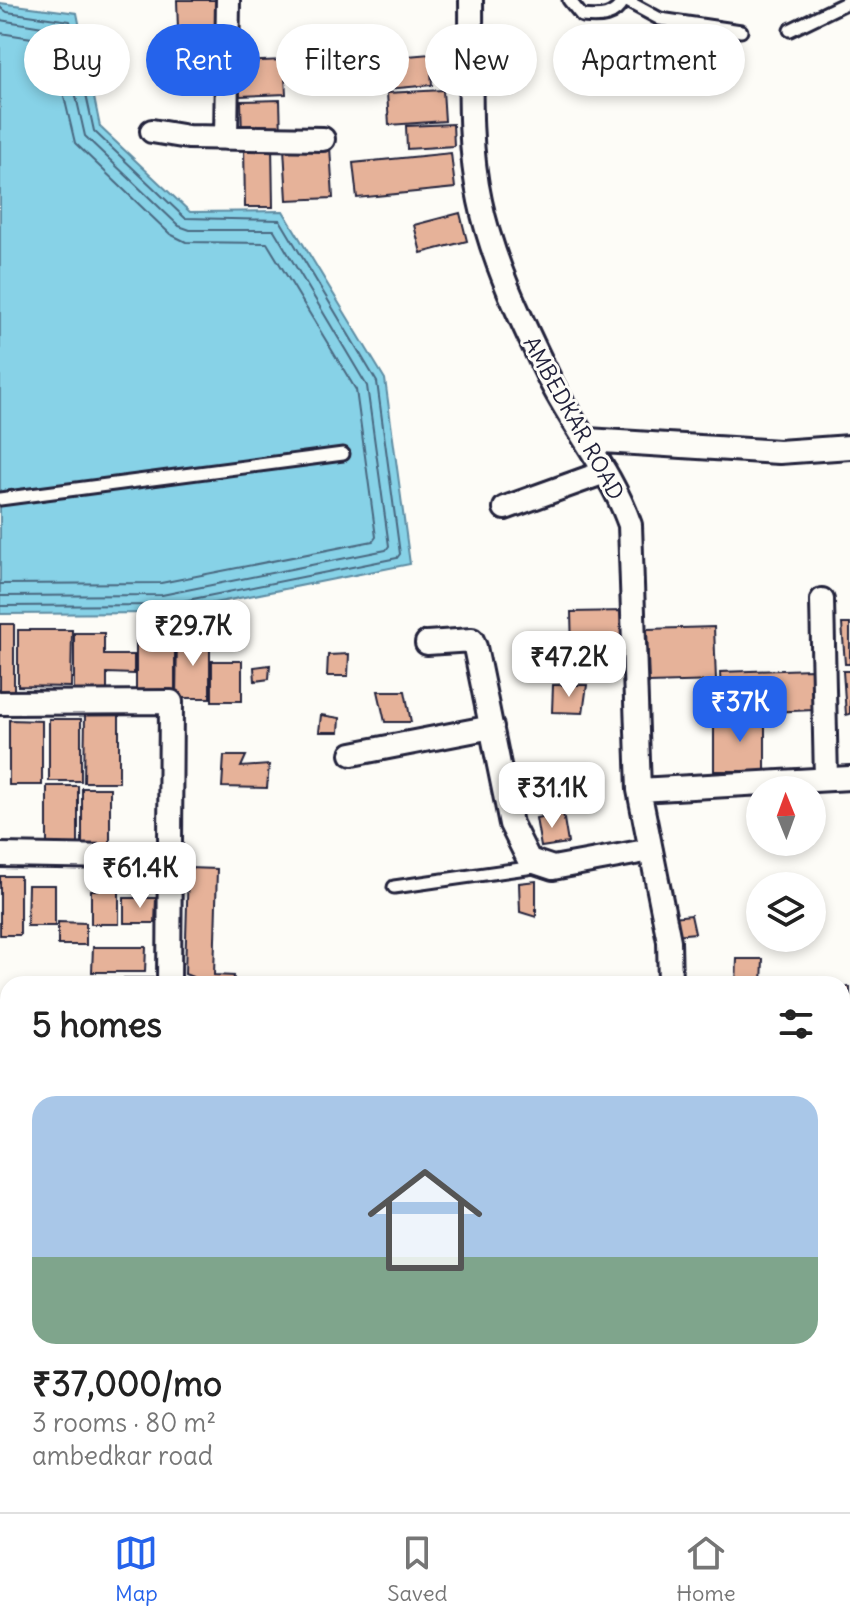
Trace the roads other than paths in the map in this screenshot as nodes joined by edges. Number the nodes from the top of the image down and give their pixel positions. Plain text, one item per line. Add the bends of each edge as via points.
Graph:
1 (228, 0) edge
2 (471, 0) edge
3 (569, 0) edge
4 (624, 0) edge
5 (850, 1) edge
6 (694, 24) edge
7 (790, 30) dead end
8 (152, 131) dead end
9 (226, 138) junction
10 (323, 139) dead end
11 (587, 440) junction
12 (850, 447) edge
13 (343, 454) dead end
14 (605, 472) junction
15 (0, 499) edge
16 (505, 508) dead end
17 (822, 600) dead end
18 (427, 643) dead end
19 (0, 703) edge
20 (492, 727) junction
21 (352, 754) dead end
22 (826, 776) edge
23 (850, 778) edge
24 (826, 779) edge
25 (746, 784) edge
26 (639, 790) junction
27 (651, 850) junction
28 (0, 855) edge
29 (170, 858) junction
30 (539, 866) junction
31 (394, 887) dead end
32 (169, 976) edge
33 (670, 976) edge

1 - 9 street
2 - 11 street, AMBEDKAR ROAD via 473,159 480,202 525,328 566,411
3 - 4 lane via 582,16 599,18
4 - 6 lane via 660,19
5 - 7 lane
8 - 9 street
9 - 10 street
11 - 12 street via 779,452
11 - 14 street, AMBEDKAR ROAD
13 - 15 lane
14 - 16 street
14 - 26 street, AMBEDKAR ROAD via 630,525
17 - 22 street
18 - 20 street via 472,640
19 - 29 street via 171,702
20 - 21 street
20 - 30 street via 511,824 520,849
23 - 24 street
25 - 26 street
26 - 27 street, AMBEDKAR ROAD
27 - 30 street via 581,865
27 - 33 street, AMBEDKAR ROAD via 669,941
28 - 29 street
29 - 32 street
30 - 31 lane

